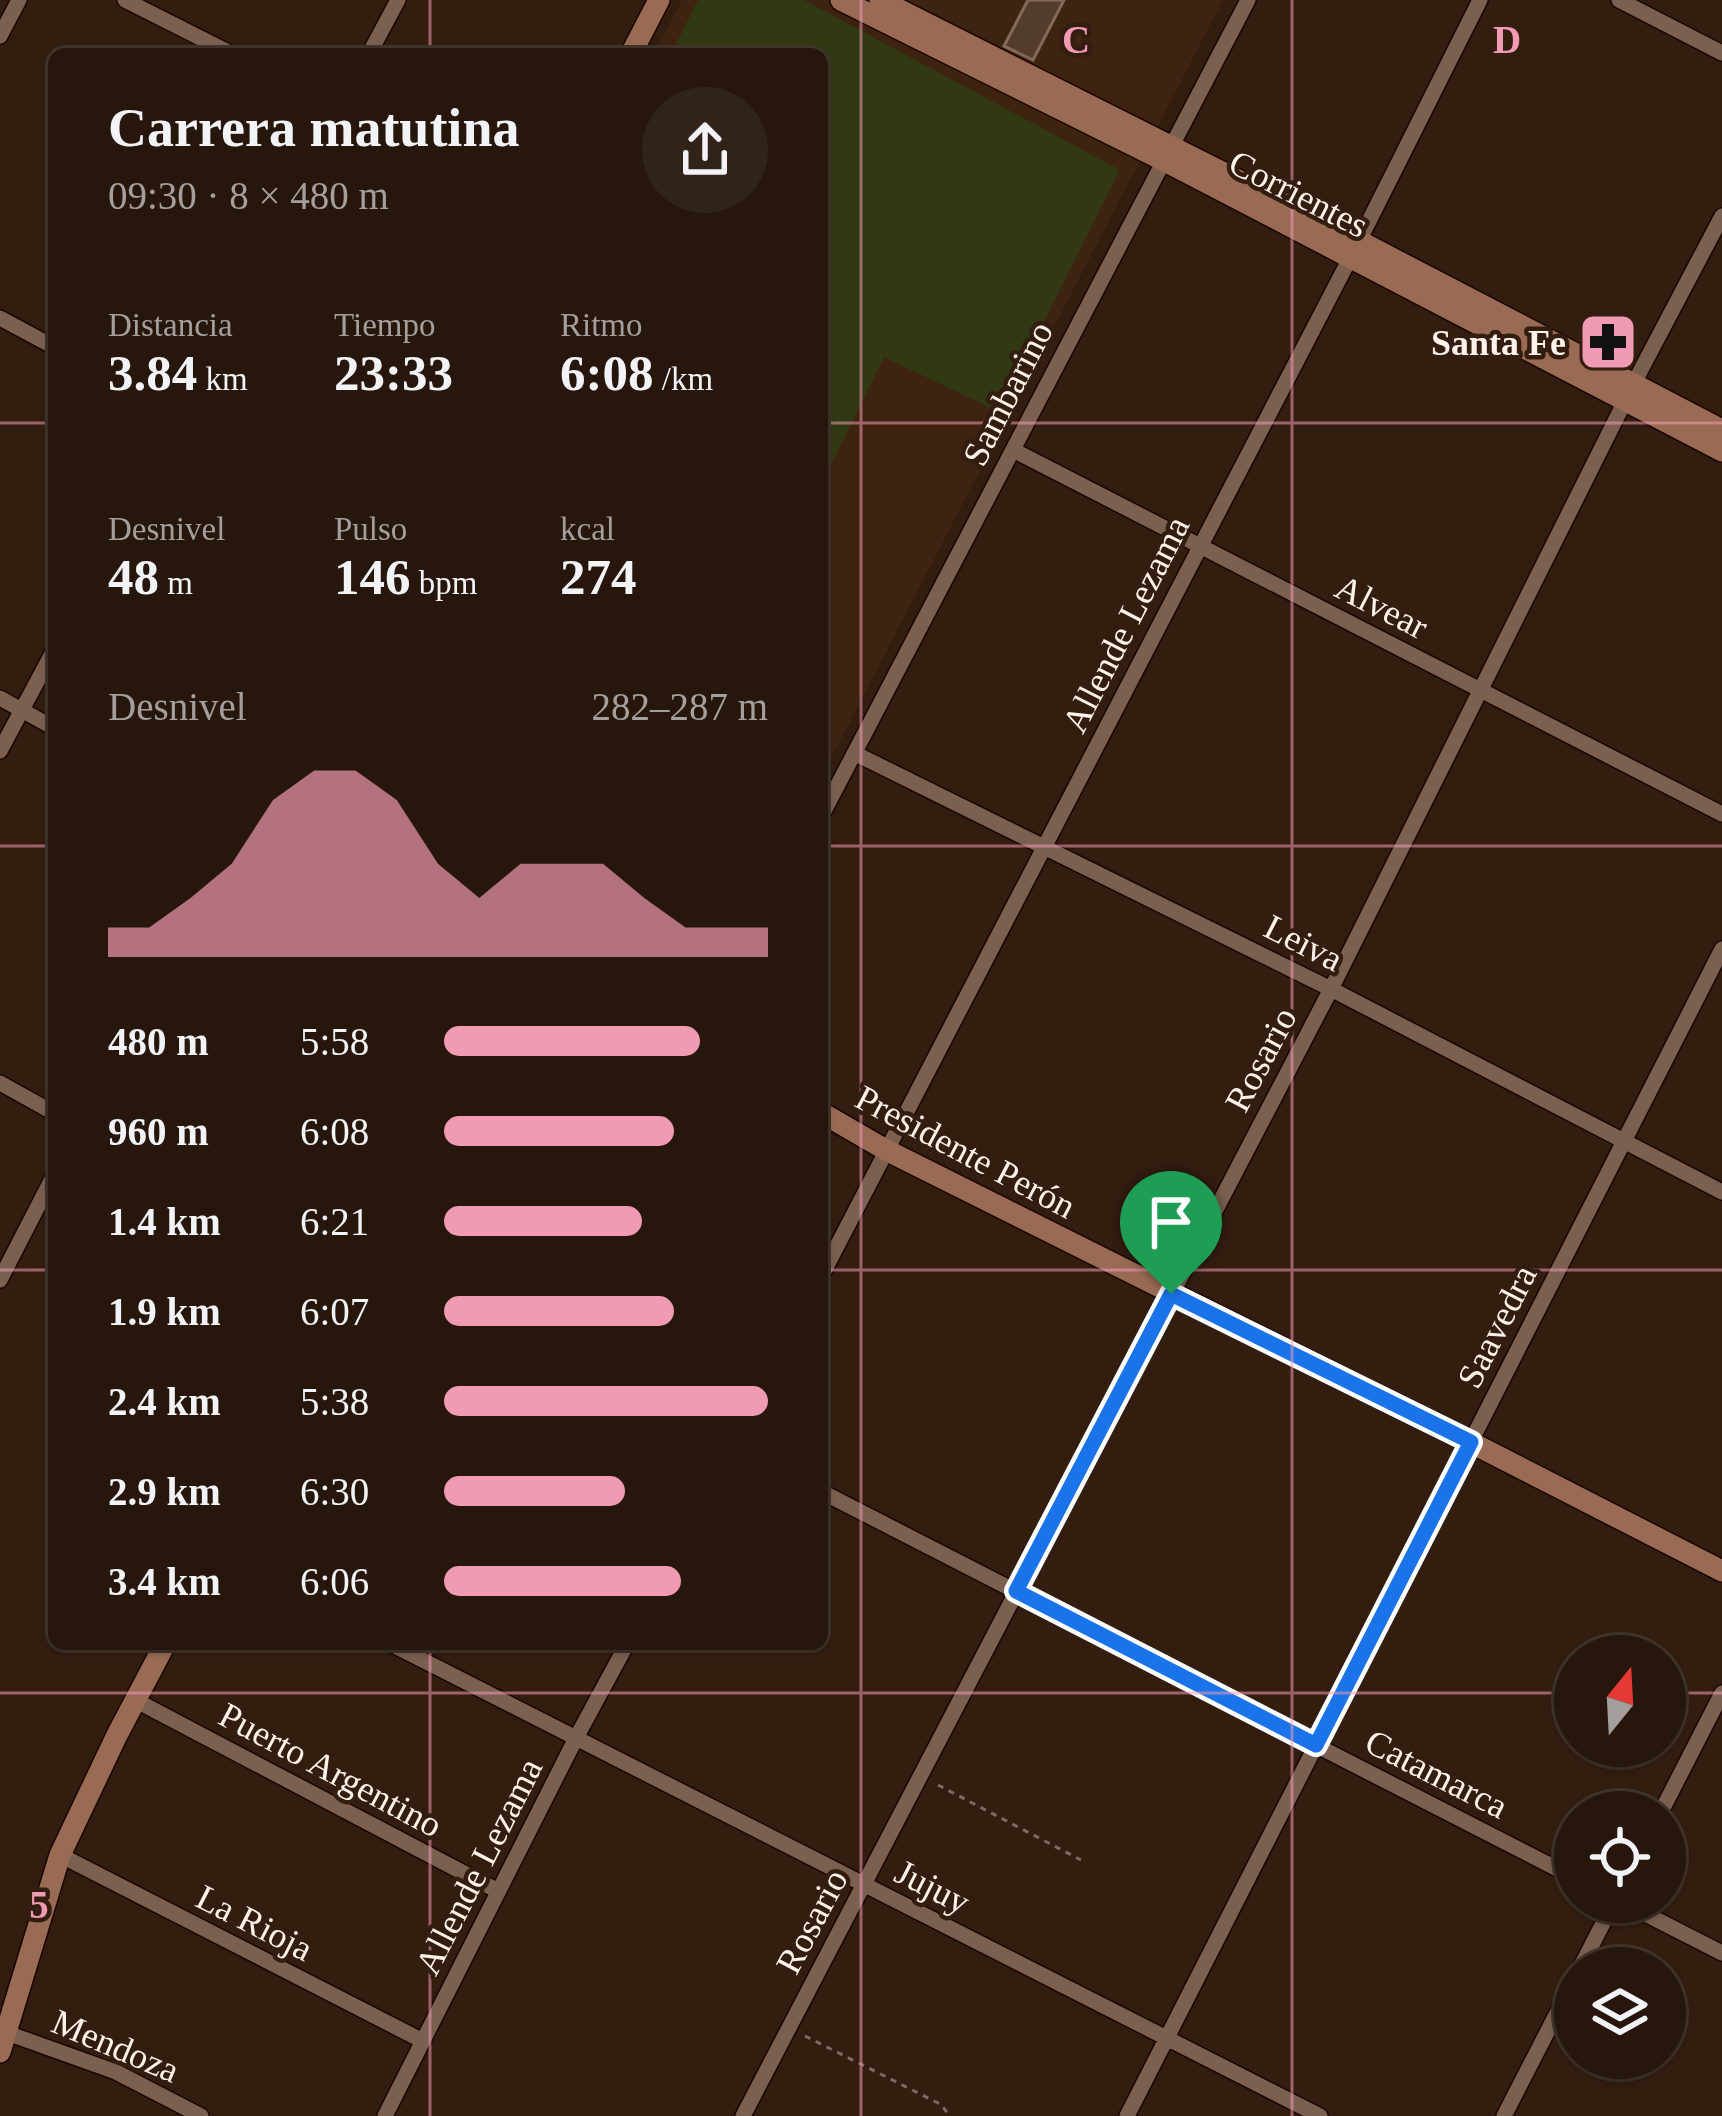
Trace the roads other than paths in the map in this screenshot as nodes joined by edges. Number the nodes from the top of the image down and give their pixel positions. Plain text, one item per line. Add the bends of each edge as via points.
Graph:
1 (19, 0) edge
2 (125, 0) edge
3 (398, 0) edge
4 (659, 0) edge
5 (842, 0) edge
6 (880, 0) edge
7 (1248, 0) edge
8 (1480, 0) edge
9 (1619, 0) edge
10 (0, 36) edge
11 (220, 48) edge
12 (372, 48) edge
13 (634, 48) edge
14 (1722, 52) edge
15 (1167, 153) junction
16 (1722, 216) edge
17 (1355, 249) junction
18 (0, 318) edge
19 (48, 344) edge
20 (1630, 392) junction
21 (1722, 430) edge
22 (1015, 451) junction
23 (1722, 451) edge
24 (1199, 546) junction
25 (48, 661) edge
26 (1480, 690) junction
27 (0, 698) edge
28 (22, 710) junction
29 (48, 725) edge
30 (0, 751) edge
31 (854, 754) junction
32 (828, 804) edge
33 (1722, 814) edge
34 (1044, 845) junction
35 (1722, 949) edge
36 (1331, 989) junction
37 (0, 1083) edge
38 (48, 1109) edge
39 (828, 1116) edge
40 (1624, 1142) junction
41 (886, 1150) junction
42 (48, 1186) edge
43 (1722, 1192) edge
44 (828, 1263) edge
45 (0, 1280) edge
46 (1171, 1294) junction
47 (1471, 1442) junction
48 (828, 1495) edge
49 (1722, 1571) edge
50 (1016, 1591) junction
51 (162, 1650) edge
52 (403, 1650) edge
53 (623, 1650) edge
54 (1722, 1693) edge
55 (135, 1700) junction
56 (576, 1738) junction
57 (1316, 1745) junction
58 (1671, 1791) edge
59 (60, 1855) junction
60 (1554, 1867) edge
61 (864, 1884) junction
62 (498, 1892) junction
63 (1661, 1923) edge
64 (1722, 1953) edge
65 (1554, 2019) edge
66 (1167, 2038) junction
67 (423, 2042) junction
68 (3, 2043) edge
69 (201, 2116) edge
70 (385, 2116) edge
71 (743, 2116) edge
72 (1127, 2116) edge
73 (1320, 2116) edge
74 (1504, 2116) edge

1 - 10 street
2 - 11 street
3 - 12 street
4 - 13 street
5 - 15 street, Corrientes
6 - 15 street, Corrientes
7 - 15 street, Sambarino
8 - 17 street, Allende Lezama
9 - 14 street
15 - 17 street, Corrientes
15 - 22 street, Sambarino
16 - 20 street, Rosario
17 - 20 street, Corrientes
17 - 24 street, Allende Lezama
18 - 19 street
20 - 21 street, Corrientes
20 - 23 street, Corrientes
20 - 26 street, Rosario
22 - 24 street, Alvear
22 - 31 street, Sambarino
24 - 26 street, Alvear
24 - 34 street, Allende Lezama
25 - 28 street
26 - 33 street, Alvear
26 - 36 street, Rosario
27 - 28 street
28 - 29 street
28 - 30 street
31 - 32 street, Sambarino
31 - 34 street, Leiva
34 - 36 street, Leiva
34 - 41 street, Allende Lezama
35 - 40 street, Saavedra
36 - 40 street, Leiva
36 - 46 street, Rosario
37 - 38 street
39 - 41 street, Presidente Perón
40 - 43 street, Leiva
40 - 47 street, Saavedra
41 - 44 street, Allende Lezama
41 - 46 street, Presidente Perón
42 - 45 street
46 - 47 street, Presidente Perón
46 - 50 street, Rosario
47 - 49 street, Presidente Perón
47 - 57 street, Saavedra
48 - 50 street, Catamarca
50 - 57 street, Catamarca
50 - 61 street, Rosario
51 - 55 street
52 - 56 street, Jujuy
53 - 56 street, Allende Lezama
54 - 58 street
55 - 59 street
55 - 62 street, Puerto Argentino
56 - 61 street, Jujuy
56 - 62 street, Allende Lezama
57 - 60 street, Catamarca
57 - 66 street, Saavedra
59 - 67 street, La Rioja
59 - 68 street
61 - 66 street, Jujuy
61 - 71 street, Rosario
62 - 67 street, Allende Lezama
63 - 64 street
65 - 74 street
66 - 72 street, Saavedra
66 - 73 street, Jujuy
67 - 70 street, Allende Lezama
68 - 69 street, Mendoza via 116,2072

